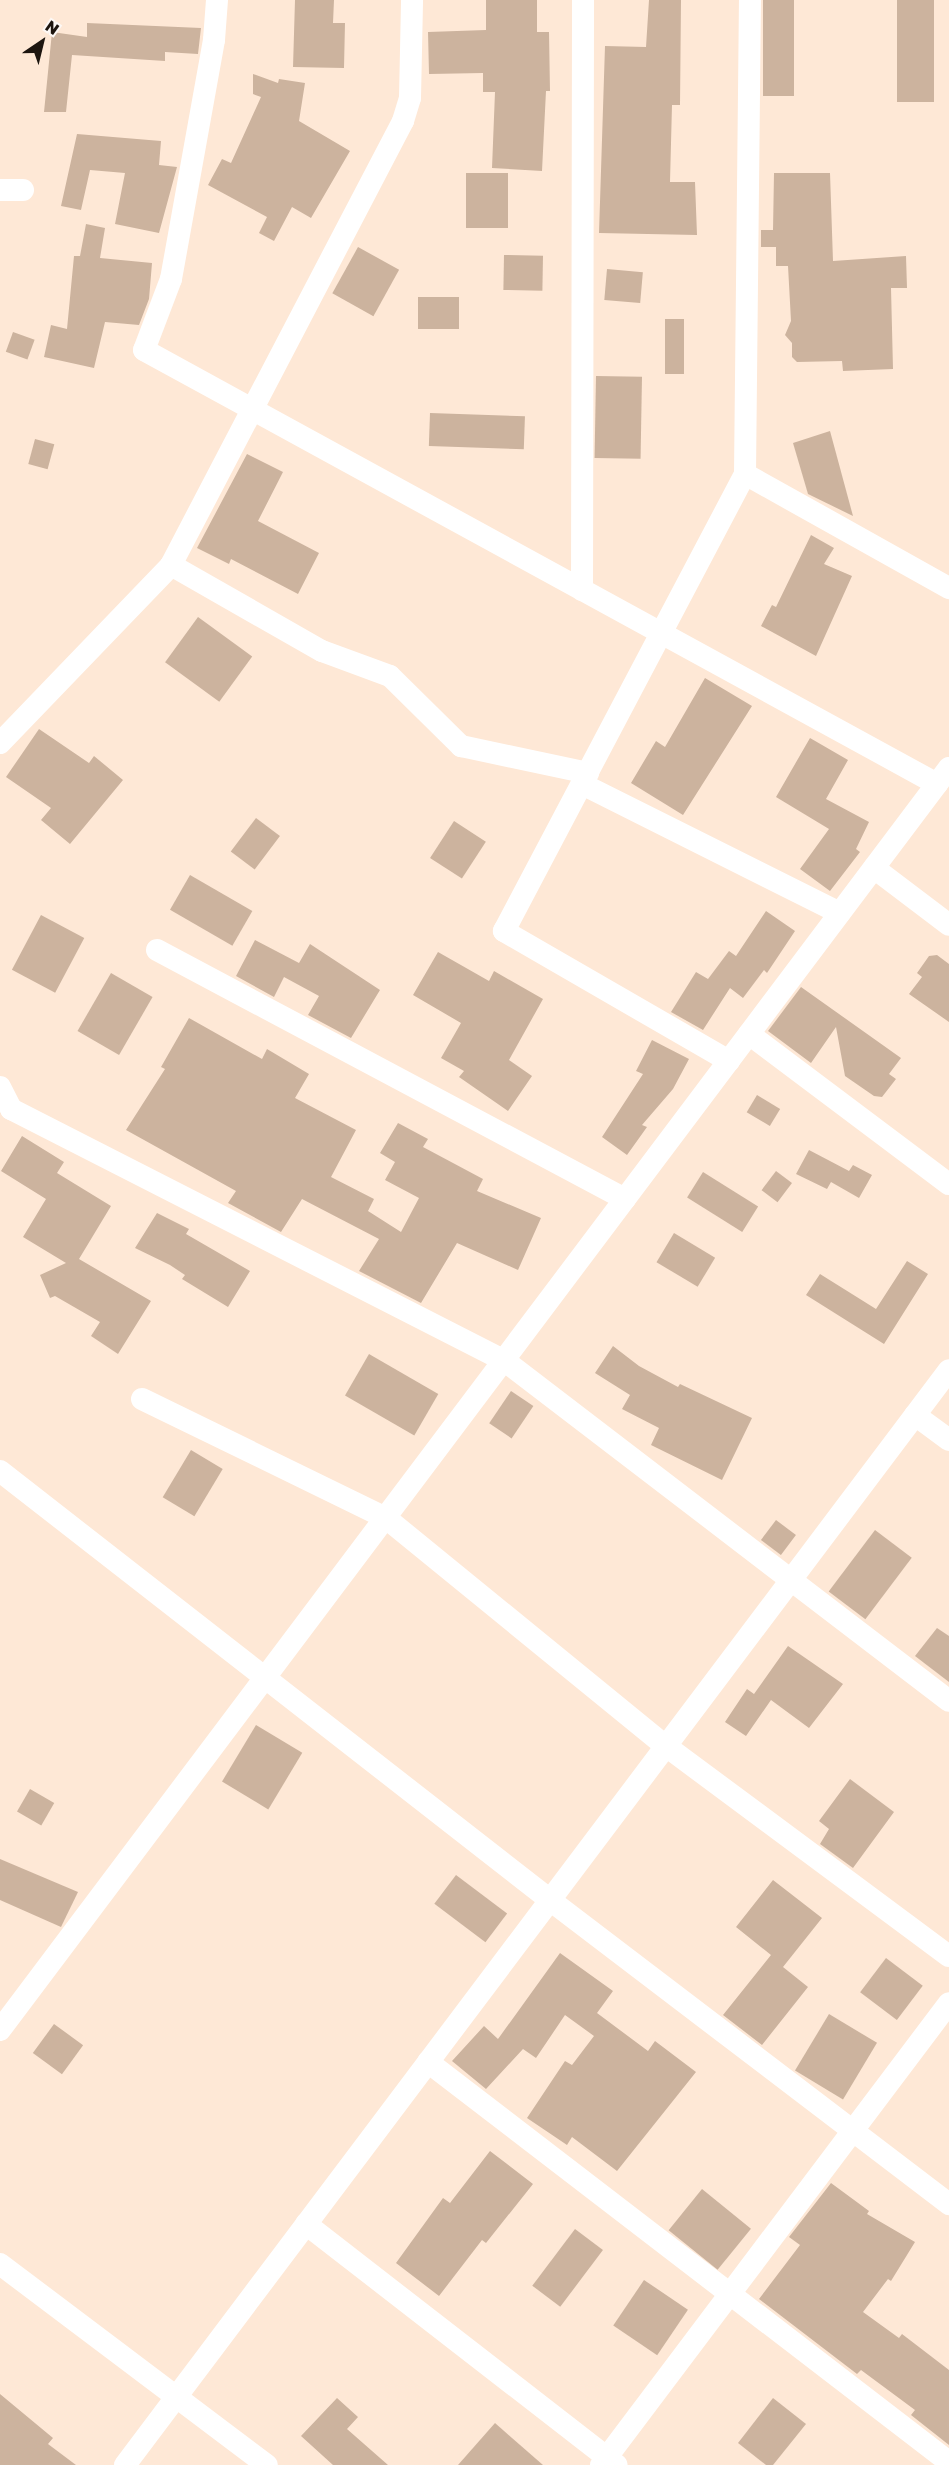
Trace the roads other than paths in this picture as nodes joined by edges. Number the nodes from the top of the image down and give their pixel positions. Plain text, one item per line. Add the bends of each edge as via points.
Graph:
1 (216, 0) edge
2 (412, 0) edge
3 (583, 0) edge
4 (750, 0) edge
5 (0, 190) edge
6 (23, 190) dead end
7 (253, 409) junction
8 (745, 474) junction
9 (171, 565) junction
10 (949, 588) edge
11 (582, 590) junction
12 (661, 633) junction
13 (0, 743) edge
14 (943, 776) edge
15 (585, 778) junction
16 (874, 868) junction
17 (840, 913) junction
18 (949, 925) edge
19 (157, 950) dead end
20 (749, 1034) junction
21 (729, 1061) junction
22 (0, 1087) edge
23 (6, 1117) edge
24 (949, 1184) edge
25 (625, 1199) junction
26 (505, 1361) junction
27 (949, 1370) edge
28 (142, 1399) dead end
29 (915, 1415) junction
30 (949, 1440) edge
31 (0, 1471) edge
32 (386, 1518) junction
33 (790, 1581) junction
34 (264, 1679) junction
35 (949, 1701) edge
36 (666, 1746) junction
37 (550, 1900) junction
38 (949, 1956) edge
39 (949, 2003) edge
40 (0, 2030) edge
41 (428, 2062) junction
42 (853, 2131) junction
43 (949, 2204) edge
44 (306, 2224) junction
45 (0, 2264) edge
46 (730, 2294) junction
47 (176, 2397) junction
48 (608, 2462) edge
49 (949, 2462) edge
50 (125, 2465) edge
51 (267, 2465) edge

1 - 7 street via 213,40 171,279 144,350
2 - 7 street via 410,98 403,121
3 - 11 street
4 - 8 street
5 - 6 street
7 - 9 street
7 - 11 street
8 - 10 street
8 - 12 street
9 - 13 street
9 - 15 street via 322,651 390,676 460,746
11 - 12 street
12 - 14 street
12 - 15 street
14 - 16 street
15 - 17 street
15 - 21 street via 504,931
16 - 17 street
16 - 18 street
17 - 20 street
19 - 25 street
20 - 21 street
20 - 24 street
21 - 25 street
22 - 23 street
23 - 26 street
25 - 26 street
26 - 32 street
26 - 33 street
27 - 29 street
28 - 32 street
29 - 30 street
29 - 33 street
31 - 34 street
32 - 34 street
32 - 36 street
33 - 35 street
33 - 36 street
34 - 37 street
34 - 40 street
36 - 37 street
36 - 38 street
37 - 41 street
37 - 42 street
39 - 42 street
41 - 44 street
41 - 46 street
42 - 43 street
42 - 46 street
44 - 47 street
44 - 48 street
45 - 47 street
46 - 48 street
46 - 49 street
47 - 50 street
47 - 51 street

